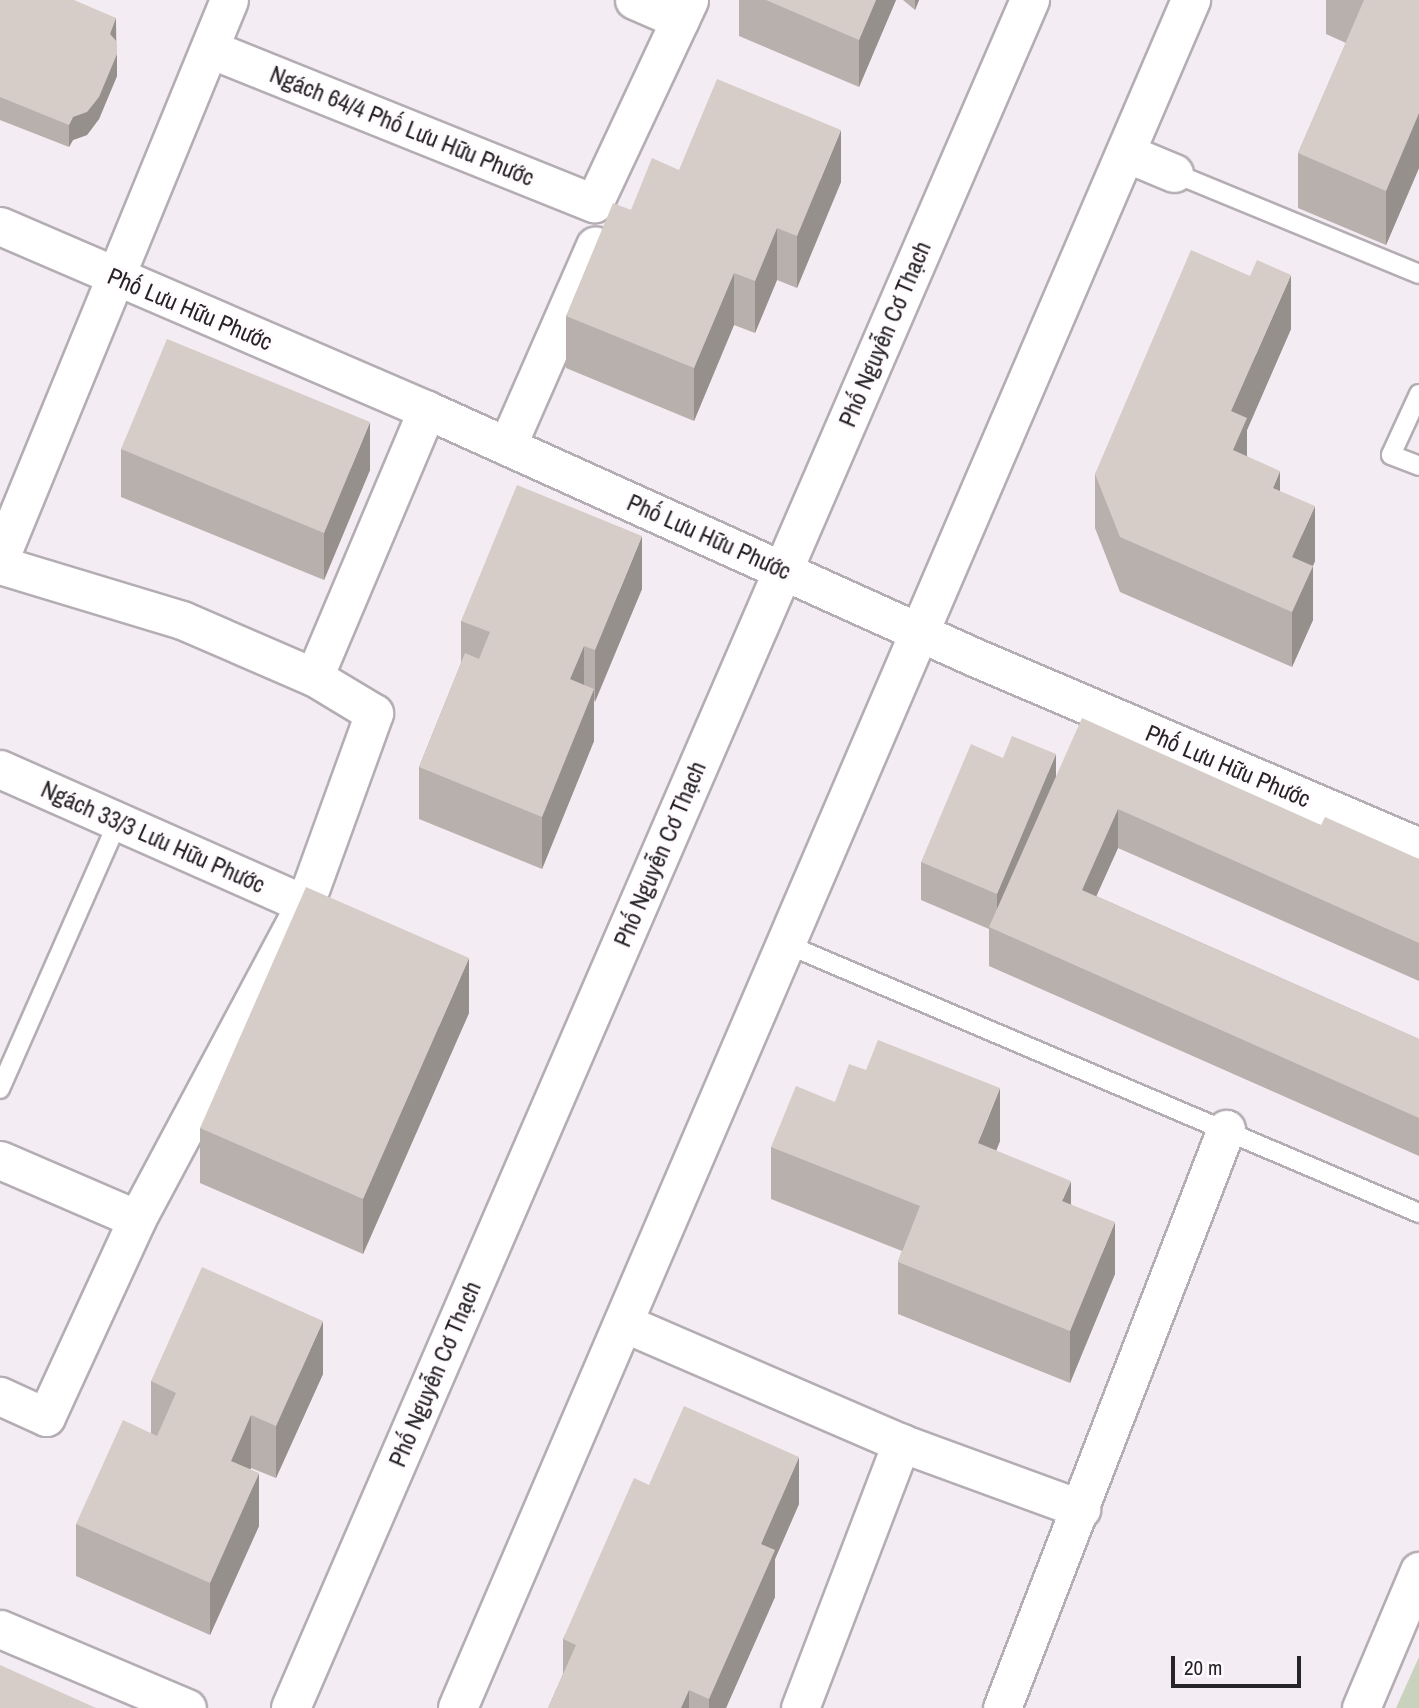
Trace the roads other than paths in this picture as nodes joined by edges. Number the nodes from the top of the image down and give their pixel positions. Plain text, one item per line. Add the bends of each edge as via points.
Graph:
1 (229, 0) edge
2 (634, 0) edge
3 (1030, 0) edge
4 (1191, 0) edge
5 (685, 10) edge
6 (210, 49) junction
7 (1126, 153) junction
8 (1174, 173) joint
9 (0, 226) edge
10 (594, 246) edge
11 (1419, 274) edge
12 (116, 277) junction
13 (1419, 394) edge
14 (427, 410) junction
15 (507, 446) junction
16 (1419, 466) edge
17 (2, 547) edge
18 (782, 571) junction
19 (920, 632) junction
20 (314, 677) junction
21 (0, 769) edge
22 (118, 822) junction
23 (1419, 847) edge
24 (305, 904) junction
25 (786, 944) junction
26 (0, 1090) edge
27 (1226, 1129) junction
28 (0, 1160) edge
29 (1419, 1213) edge
30 (137, 1219) junction
31 (624, 1323) junction
32 (0, 1396) edge
33 (901, 1443) junction
34 (1081, 1510) junction
35 (1419, 1571) edge
36 (0, 1629) edge
37 (187, 1708) edge
38 (291, 1708) edge
39 (458, 1708) edge
40 (800, 1708) edge
41 (1002, 1708) edge
42 (1361, 1708) edge

1 - 6 street
2 - 5 street
3 - 18 street, Phố Nguyễn Cơ Thạch
4 - 7 street
5 - 6 street, Ngách 64/4 Phố Lưu Hữu Phước via 594,203
6 - 12 street
7 - 8 street
7 - 19 street
8 - 11 lane
9 - 12 street, Phố Lưu Hữu Phước
10 - 15 street
12 - 14 street, Phố Lưu Hữu Phước
12 - 17 street
13 - 16 lane via 1391,455
14 - 15 street, Phố Lưu Hữu Phước
14 - 20 street
15 - 18 street, Phố Lưu Hữu Phước
17 - 20 street
18 - 19 street, Phố Lưu Hữu Phước
18 - 38 street, Phố Nguyễn Cơ Thạch
19 - 23 street, Phố Lưu Hữu Phước
19 - 25 street
20 - 24 street via 374,713
21 - 22 street, Ngách 33/3 Lưu Hữu Phước
22 - 24 street, Ngách 33/3 Lưu Hữu Phước
22 - 26 lane
24 - 30 street
25 - 27 lane
25 - 31 street
27 - 29 lane
27 - 34 street
28 - 30 street
30 - 32 street via 46,1417
31 - 33 street
31 - 39 street
33 - 34 street
33 - 40 street
34 - 41 street
35 - 42 street
36 - 37 street

